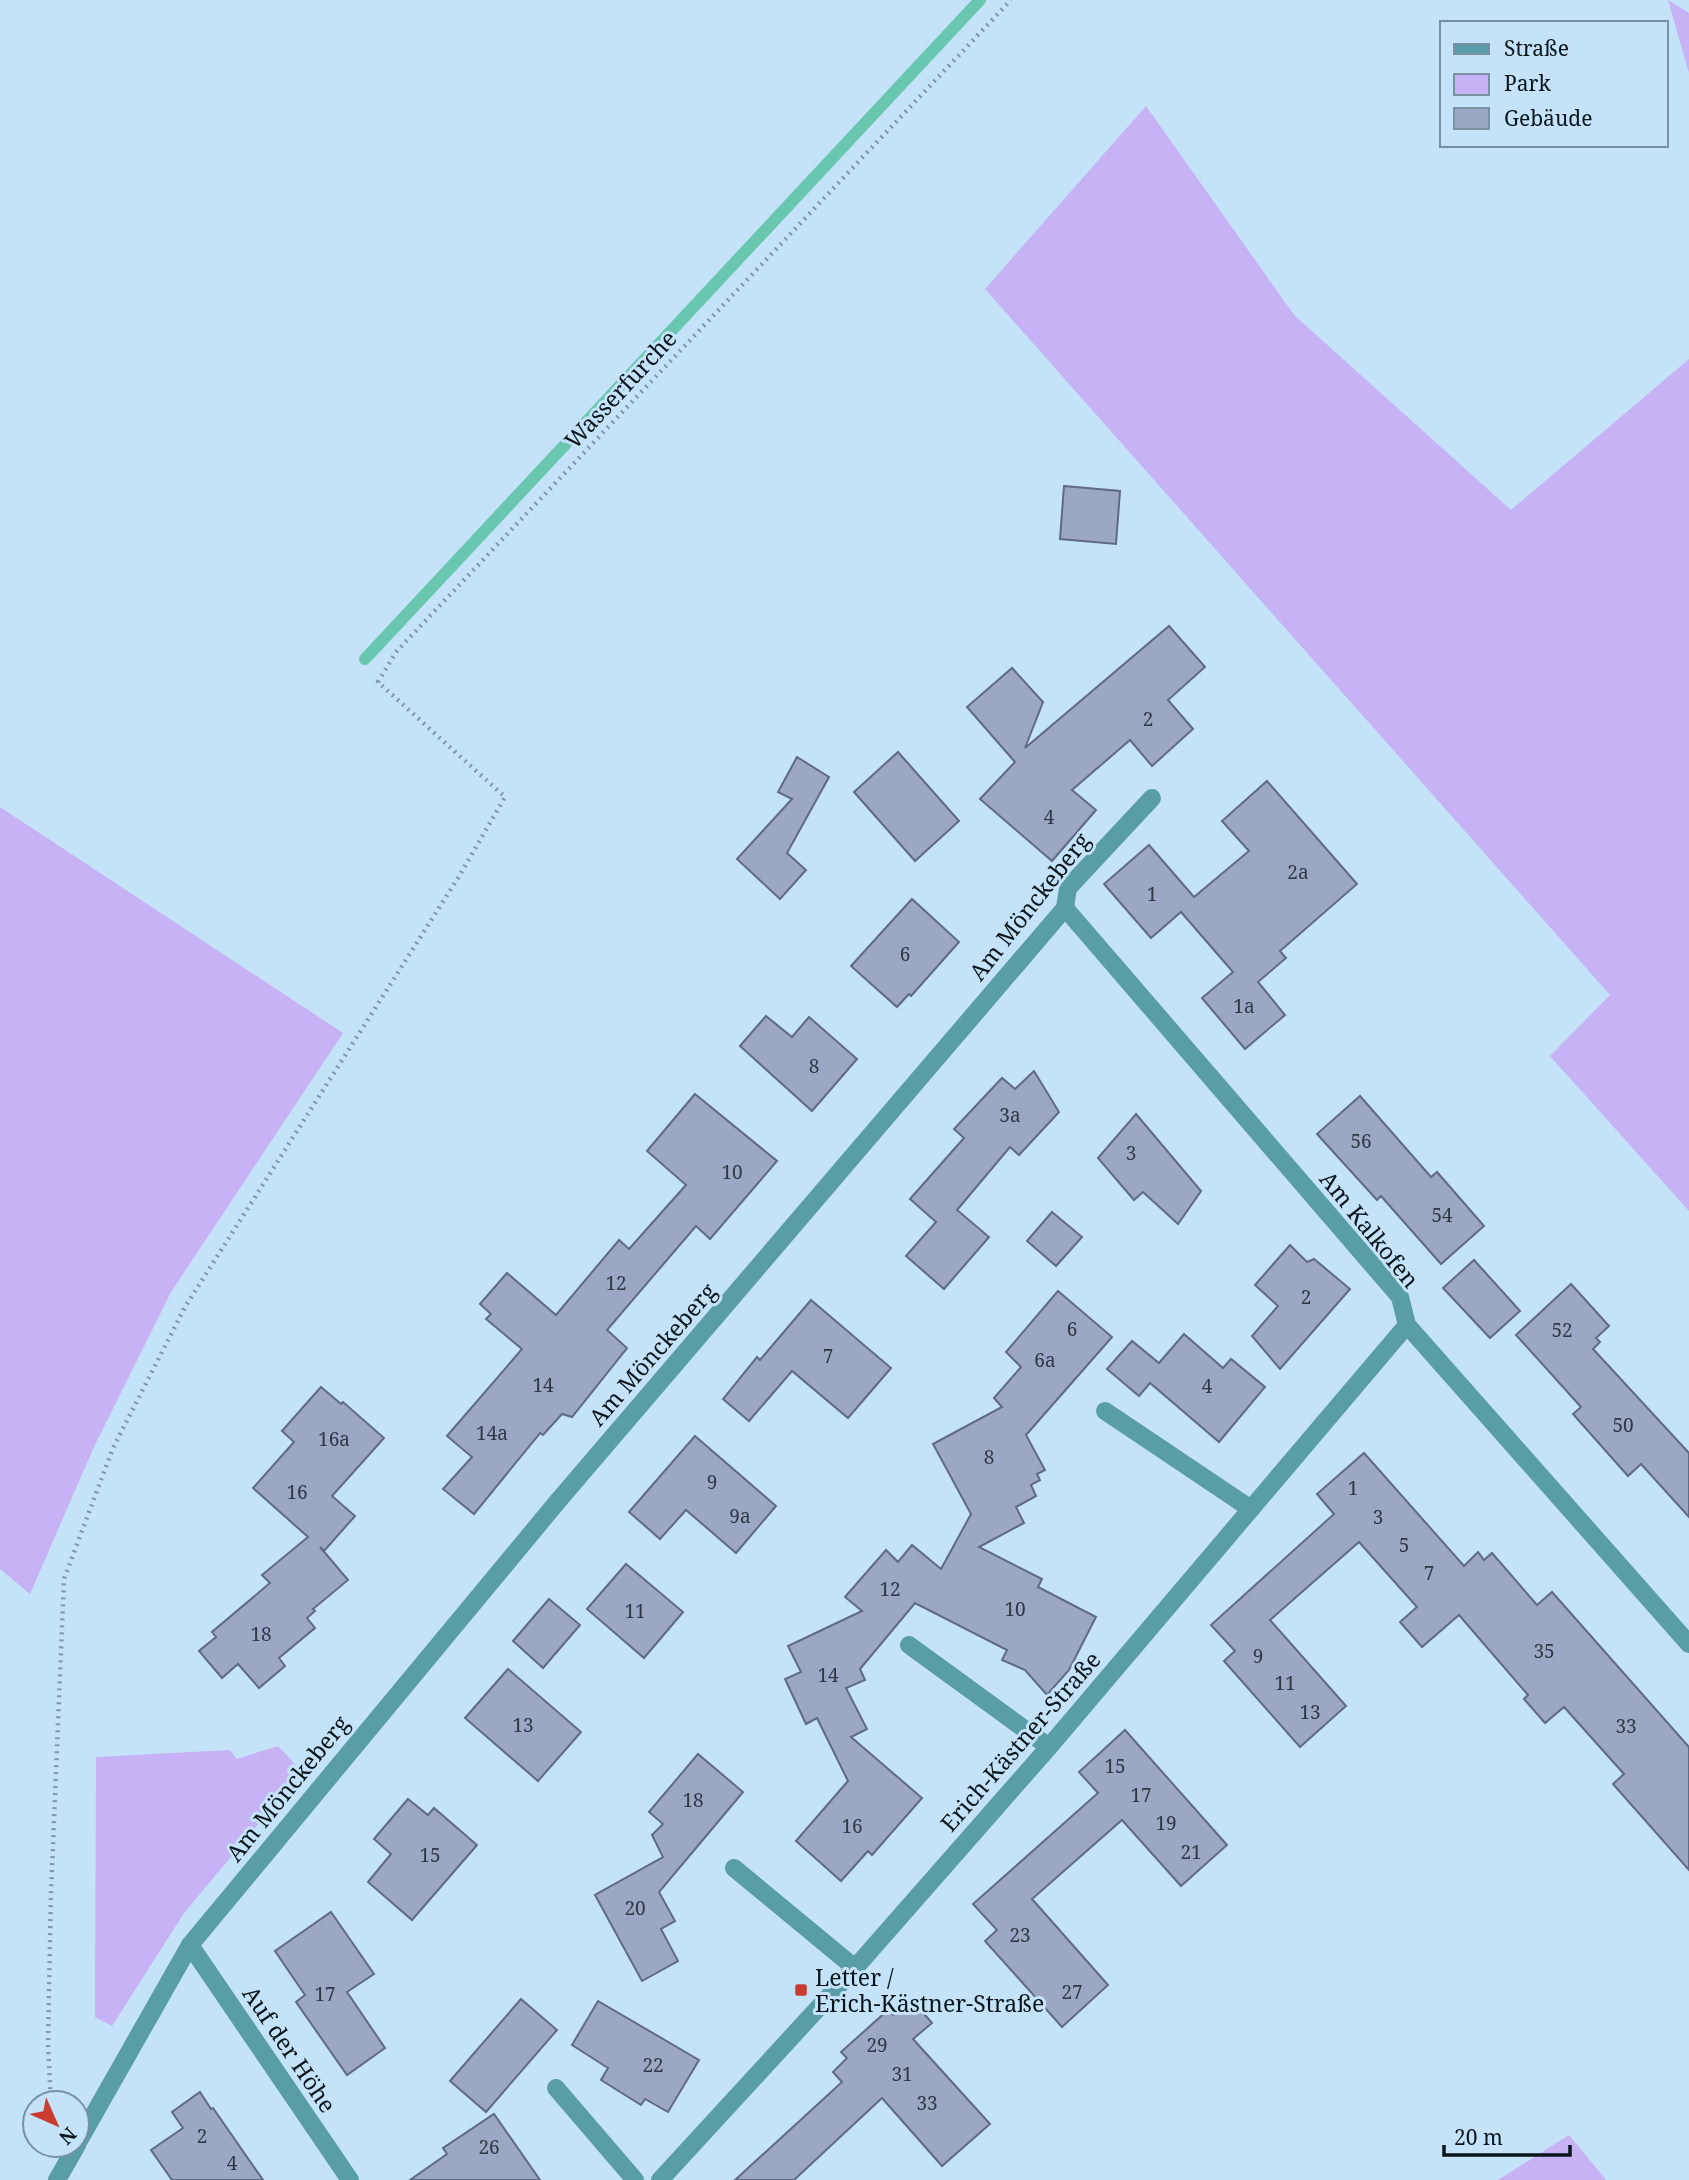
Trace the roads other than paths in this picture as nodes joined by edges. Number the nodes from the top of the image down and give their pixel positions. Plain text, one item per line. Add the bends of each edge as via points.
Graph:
1 (1152, 798) dead end
2 (1065, 908) junction
3 (1407, 1325) junction
4 (1105, 1411) dead end
5 (1251, 1510) junction
6 (1689, 1644) edge
7 (909, 1645) dead end
8 (1049, 1747) junction
9 (734, 1868) dead end
10 (190, 1945) junction
11 (855, 1968) junction
12 (556, 2088) dead end
13 (91, 2120) edge
14 (69, 2159) edge
15 (57, 2180) edge
16 (350, 2180) edge
17 (635, 2180) edge
18 (660, 2180) edge

1 - 2 street, Am Mönckeberg via 1068,888
2 - 3 street, Am Kalkofen via 1400,1297
2 - 10 street, Am Mönckeberg via 558,1501
3 - 5 street, Erich-Kästner-Straße
3 - 6 street, Am Kalkofen
4 - 5 street
5 - 8 street, Erich-Kästner-Straße
7 - 8 street
8 - 11 street, Erich-Kästner-Straße
9 - 11 street
10 - 13 street, Am Mönckeberg
10 - 16 street, Auf der Höhe
11 - 18 street, Erich-Kästner-Straße
12 - 17 street
14 - 15 street, Am Mönckeberg

